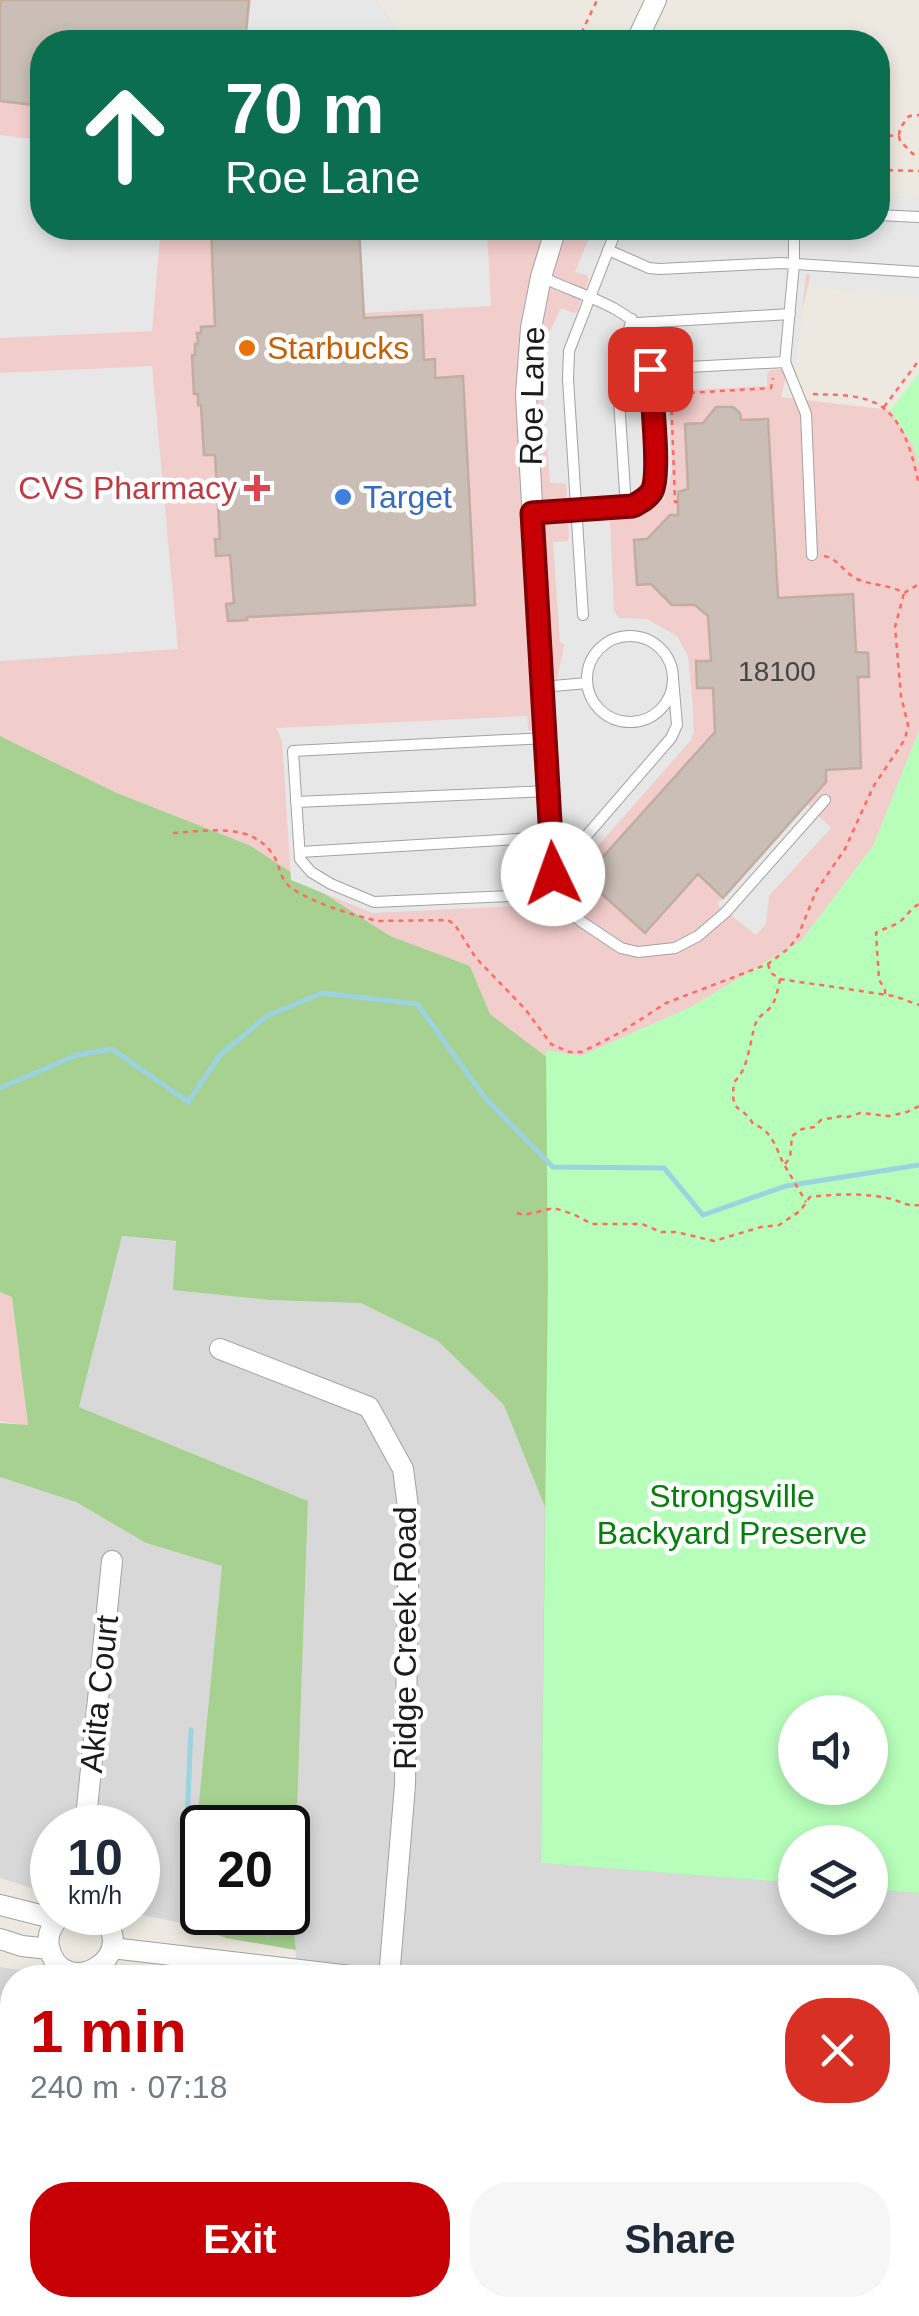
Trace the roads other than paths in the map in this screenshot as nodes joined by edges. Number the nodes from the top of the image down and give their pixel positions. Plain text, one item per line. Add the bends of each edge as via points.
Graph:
1 (656, 0) edge
2 (642, 30) edge
3 (890, 216) edge
4 (919, 217) edge
5 (552, 240) edge
6 (613, 240) edge
7 (794, 240) edge
8 (608, 250) junction
9 (794, 264) junction
10 (919, 272) edge
11 (541, 277) junction
12 (589, 298) junction
13 (790, 314) junction
14 (634, 321) junction
15 (784, 362) junction
16 (650, 369) junction
17 (626, 506) junction
18 (578, 510) junction
19 (532, 513) junction
20 (812, 555) road end
21 (583, 615) dead end
22 (673, 679) junction
23 (587, 683) junction
24 (542, 687) junction
25 (546, 738) junction
26 (548, 791) junction
27 (824, 800) dead end
28 (296, 802) junction
29 (551, 837) junction
30 (300, 852) junction
31 (553, 874) junction
32 (540, 886) junction
33 (220, 1350) dead end
34 (112, 1560) dead end
35 (87, 1805) edge
36 (0, 1904) edge
37 (30, 1910) edge
38 (50, 1935) edge
39 (111, 1935) edge
40 (0, 1939) edge
41 (112, 1948) junction
42 (49, 1950) junction
43 (60, 1965) edge
44 (102, 1965) edge
45 (257, 1965) edge
46 (389, 1965) edge

1 - 2 street
3 - 4 lane
5 - 11 street, Roe Lane
6 - 8 lane
7 - 9 lane
8 - 9 lane via 660,270
8 - 12 lane
9 - 10 lane
9 - 13 lane
11 - 12 lane
11 - 19 street, Roe Lane via 526,394
12 - 14 lane
12 - 18 lane via 569,351
13 - 14 lane
13 - 15 lane
14 - 16 lane via 648,337
14 - 17 lane via 617,369
15 - 16 lane
15 - 20 lane via 806,414
16 - 17 lane via 656,474 644,500
17 - 18 lane
18 - 19 lane
18 - 21 lane
19 - 24 street, Roe Lane
22 - 23 lane via 662,707 626,722 600,710
22 - 23 lane via 660,647 628,636 597,650
22 - 31 lane via 677,725 671,738
23 - 24 lane
24 - 25 lane
25 - 26 lane
25 - 28 lane via 293,751
26 - 28 lane
26 - 29 lane
27 - 32 lane via 726,912 675,948 622,948
28 - 30 lane
29 - 30 lane
29 - 31 lane
30 - 32 lane via 311,872 374,902 511,896
31 - 32 lane
33 - 46 street, Ridge Creek Road via 370,1407 403,1469 409,1514 404,1784
34 - 35 street, Akita Court
36 - 37 street
38 - 42 street
39 - 41 street
40 - 42 street
41 - 44 street
41 - 45 street
42 - 43 street

